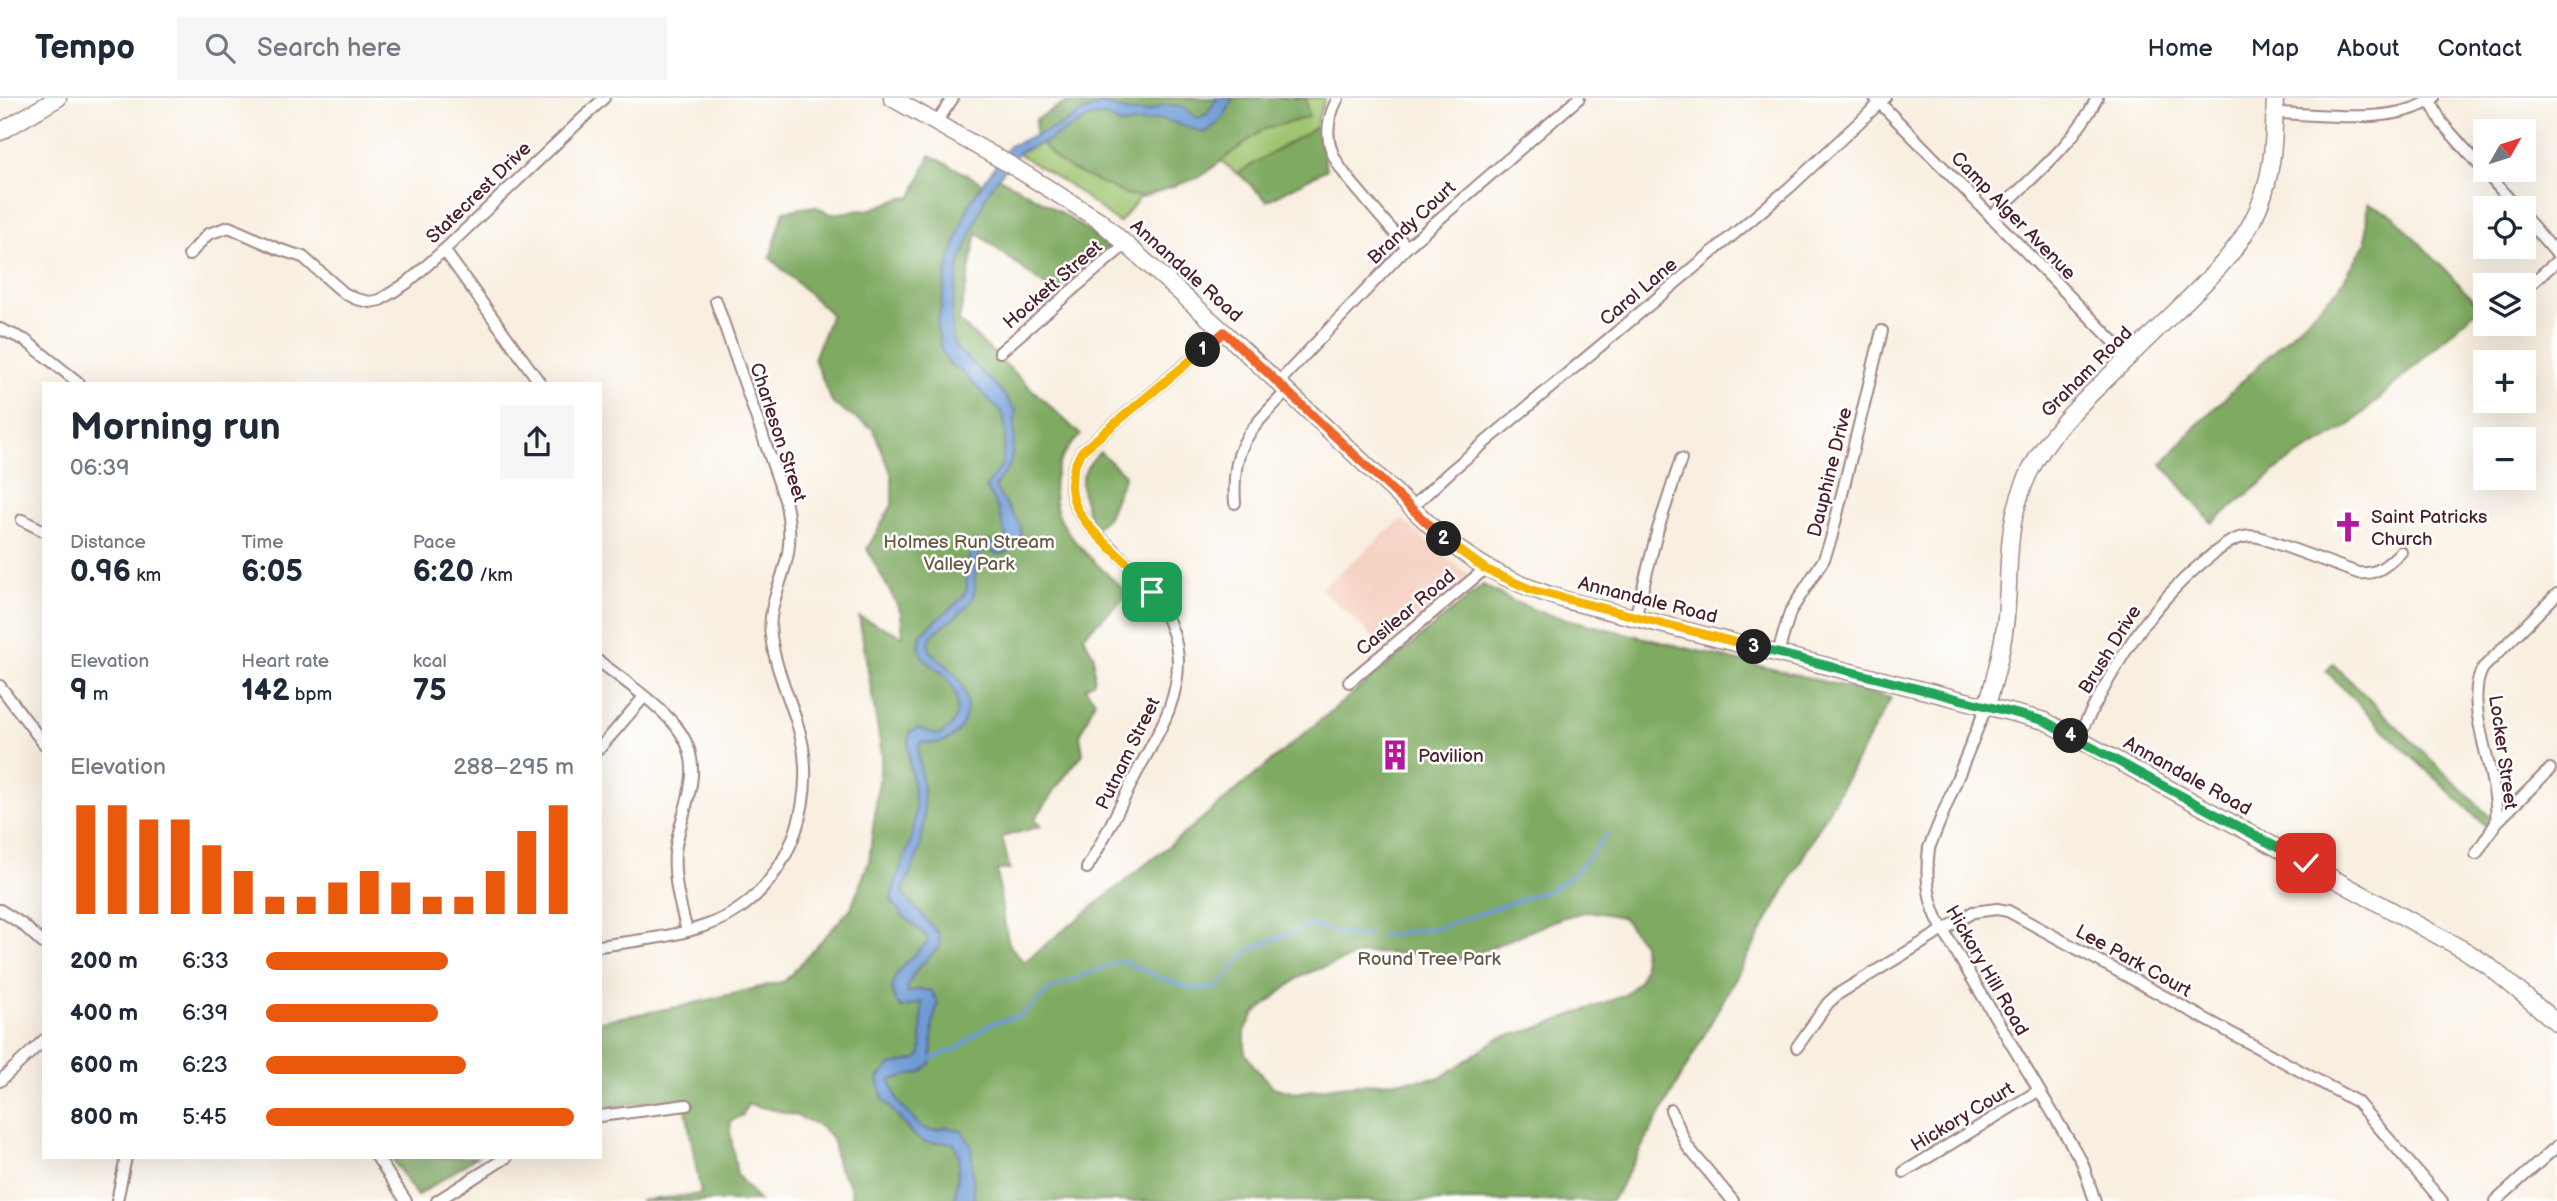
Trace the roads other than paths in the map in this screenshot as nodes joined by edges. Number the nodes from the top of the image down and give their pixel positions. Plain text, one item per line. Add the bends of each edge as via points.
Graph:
1 (58, 98) edge
2 (604, 98) edge
3 (892, 98) edge
4 (953, 98) edge
5 (1338, 98) edge
6 (1578, 98) edge
7 (2097, 98) edge
8 (1880, 100) edge
9 (2432, 100) edge
10 (2275, 105) edge
11 (936, 123) junction
12 (0, 132) edge
13 (2506, 196) edge
14 (1991, 217) junction
15 (2536, 230) edge
16 (1127, 243) junction
17 (1407, 247) junction
18 (444, 250) junction
19 (2557, 254) edge
20 (189, 255) dead end
21 (2557, 261) edge
22 (2536, 279) edge
23 (716, 301) dead end
24 (0, 329) edge
25 (1882, 331) dead end
26 (1224, 332) junction
27 (1000, 352) dead end
28 (2129, 357) junction
29 (78, 382) edge
30 (539, 382) edge
31 (1282, 387) junction
32 (1681, 459) dead end
33 (1235, 503) dead end
34 (1411, 508) junction
35 (22, 520) dead end
36 (42, 530) edge
37 (2400, 552) dead end
38 (1485, 569) junction
39 (2557, 594) edge
40 (1635, 618) junction
41 (1778, 653) junction
42 (602, 664) edge
43 (1349, 682) dead end
44 (0, 686) edge
45 (644, 698) junction
46 (1987, 705) junction
47 (2077, 739) junction
48 (42, 741) edge
49 (602, 746) edge
50 (2550, 768) dead end
51 (2496, 823) junction
52 (2476, 854) dead end
53 (1087, 869) dead end
54 (0, 910) edge
55 (1943, 930) junction
56 (687, 931) junction
57 (42, 942) edge
58 (602, 946) edge
59 (2557, 1023) edge
60 (42, 1042) edge
61 (1797, 1047) dead end
62 (0, 1081) edge
63 (2038, 1091) junction
64 (687, 1105) dead end
65 (1671, 1110) dead end
66 (602, 1116) edge
67 (2557, 1146) edge
68 (127, 1159) edge
69 (378, 1159) edge
70 (504, 1159) edge
71 (1904, 1172) dead end
72 (455, 1196) edge
73 (117, 1201) edge
74 (406, 1201) edge
75 (438, 1201) edge
76 (1733, 1201) edge
77 (2095, 1201) edge
78 (2442, 1201) edge
79 (2496, 1201) edge

1 - 12 main road
2 - 18 street, Statecrest Drive
3 - 11 main road, Annandale Road
4 - 11 street
5 - 17 street via 1328,135 1334,160
6 - 17 street, Brandy Court
7 - 14 street via 2067,142
8 - 14 street, Camp Alger Avenue
8 - 34 street, Carol Lane via 1808,172
9 - 10 street via 2382,116
9 - 13 street via 2442,123
10 - 28 main road, Graham Road via 2269,174 2255,217 2213,275
11 - 16 main road, Annandale Road via 1099,220
14 - 28 street, Camp Alger Avenue
15 - 19 street
16 - 26 main road, Annandale Road
16 - 27 street, Hockett Street
17 - 31 street, Brandy Court
18 - 20 street, Statecrest Drive via 389,296 370,302 344,293 303,257 229,227 208,234
18 - 30 street
21 - 22 street
23 - 56 street, Charleson Street via 789,516 788,553 773,601 770,633 800,734 805,776 800,820 776,872 748,902
24 - 29 street via 25,340
25 - 41 street, Dauphine Drive via 1831,539 1824,559 1790,612
26 - 31 main road, Annandale Road
26 - 53 street, Putnam Street via 1082,451 1075,463 1072,500 1083,521 1152,592 1169,618 1178,657 1169,713
28 - 46 main road, Graham Road via 2059,426 2021,492 2010,536 2002,646
31 - 33 street, Brandy Court via 1240,450 1235,465
31 - 34 main road, Annandale Road
32 - 40 street
34 - 38 main road, Annandale Road
35 - 36 street
37 - 47 street, Brush Drive via 2368,574 2259,537 2229,541 2148,616
38 - 40 main road, Annandale Road via 1532,590
38 - 43 street, Casilear Road
39 - 51 street, Locker Street via 2478,675 2476,702 2496,797
40 - 41 main road, Annandale Road
41 - 46 main road, Annandale Road
42 - 45 street
44 - 48 street
45 - 49 street
45 - 56 street via 681,732 692,759 692,787 680,828 675,872
46 - 47 main road, Annandale Road via 2045,721
46 - 55 street, Hickory Hill Road via 1929,848 1929,899
47 - 59 main road, Annandale Road via 2466,951
50 - 51 street
51 - 52 street
54 - 57 street
55 - 61 street, Lee Park Court via 1838,994
55 - 63 street, Hickory Hill Road
55 - 78 street, Lee Park Court via 1984,909 2008,911 2025,919 2357,1102
56 - 58 street, Charleson Street
60 - 62 street
63 - 71 street, Hickory Court
63 - 77 street, Hickory Hill Road via 2081,1162
64 - 66 street
65 - 76 street via 1687,1146
67 - 79 street
68 - 73 street
69 - 74 street
70 - 72 street
72 - 75 street

